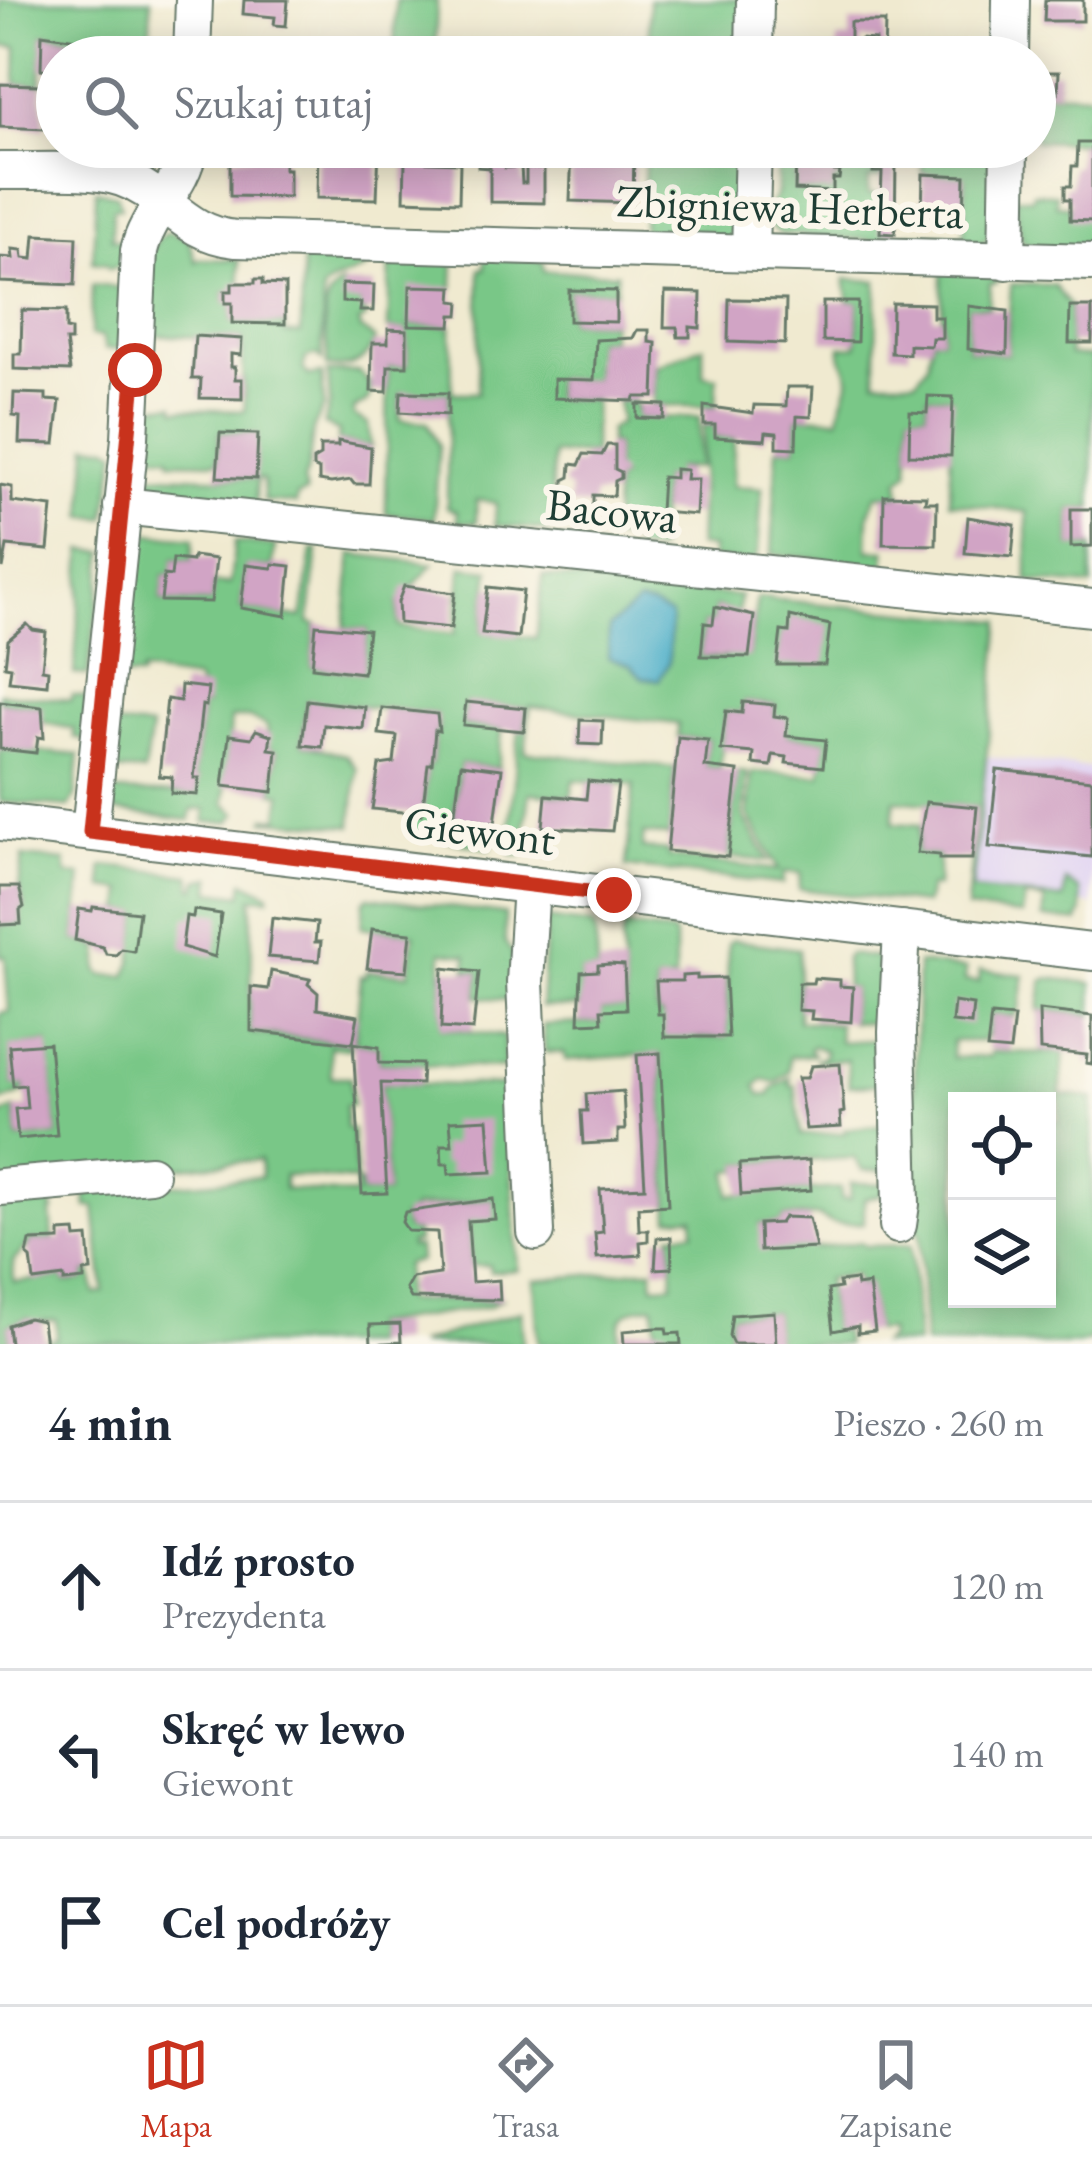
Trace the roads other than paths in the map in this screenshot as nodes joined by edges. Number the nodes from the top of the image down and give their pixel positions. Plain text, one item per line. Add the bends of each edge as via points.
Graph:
1 (194, 0) edge
2 (755, 0) edge
3 (1011, 0) edge
4 (193, 36) edge
5 (754, 36) edge
6 (1010, 36) edge
7 (183, 168) edge
8 (752, 168) edge
9 (1009, 168) edge
10 (0, 171) edge
11 (163, 205) junction
12 (750, 251) junction
13 (1007, 261) junction
14 (1092, 262) edge
15 (122, 506) junction
16 (1092, 608) edge
17 (0, 822) edge
18 (90, 832) junction
19 (531, 885) junction
20 (902, 929) junction
21 (1091, 943) edge
22 (150, 1174) dead end
23 (0, 1187) edge
24 (898, 1225) dead end
25 (536, 1232) dead end

1 - 4 street
2 - 5 street
3 - 6 street
7 - 11 street
8 - 12 street
9 - 13 street
10 - 11 street, Zbigniewa Herberta via 119,176
11 - 12 street, Zbigniewa Herberta via 206,234 236,239
11 - 15 street via 139,251
12 - 13 street, Zbigniewa Herberta
13 - 14 street, Zbigniewa Herberta
15 - 16 street, Bacowa
15 - 18 street
17 - 18 street, Giewont
18 - 19 street, Giewont
19 - 20 street, Giewont
19 - 25 street via 525,982
20 - 21 street, Giewont
20 - 24 street
22 - 23 street

